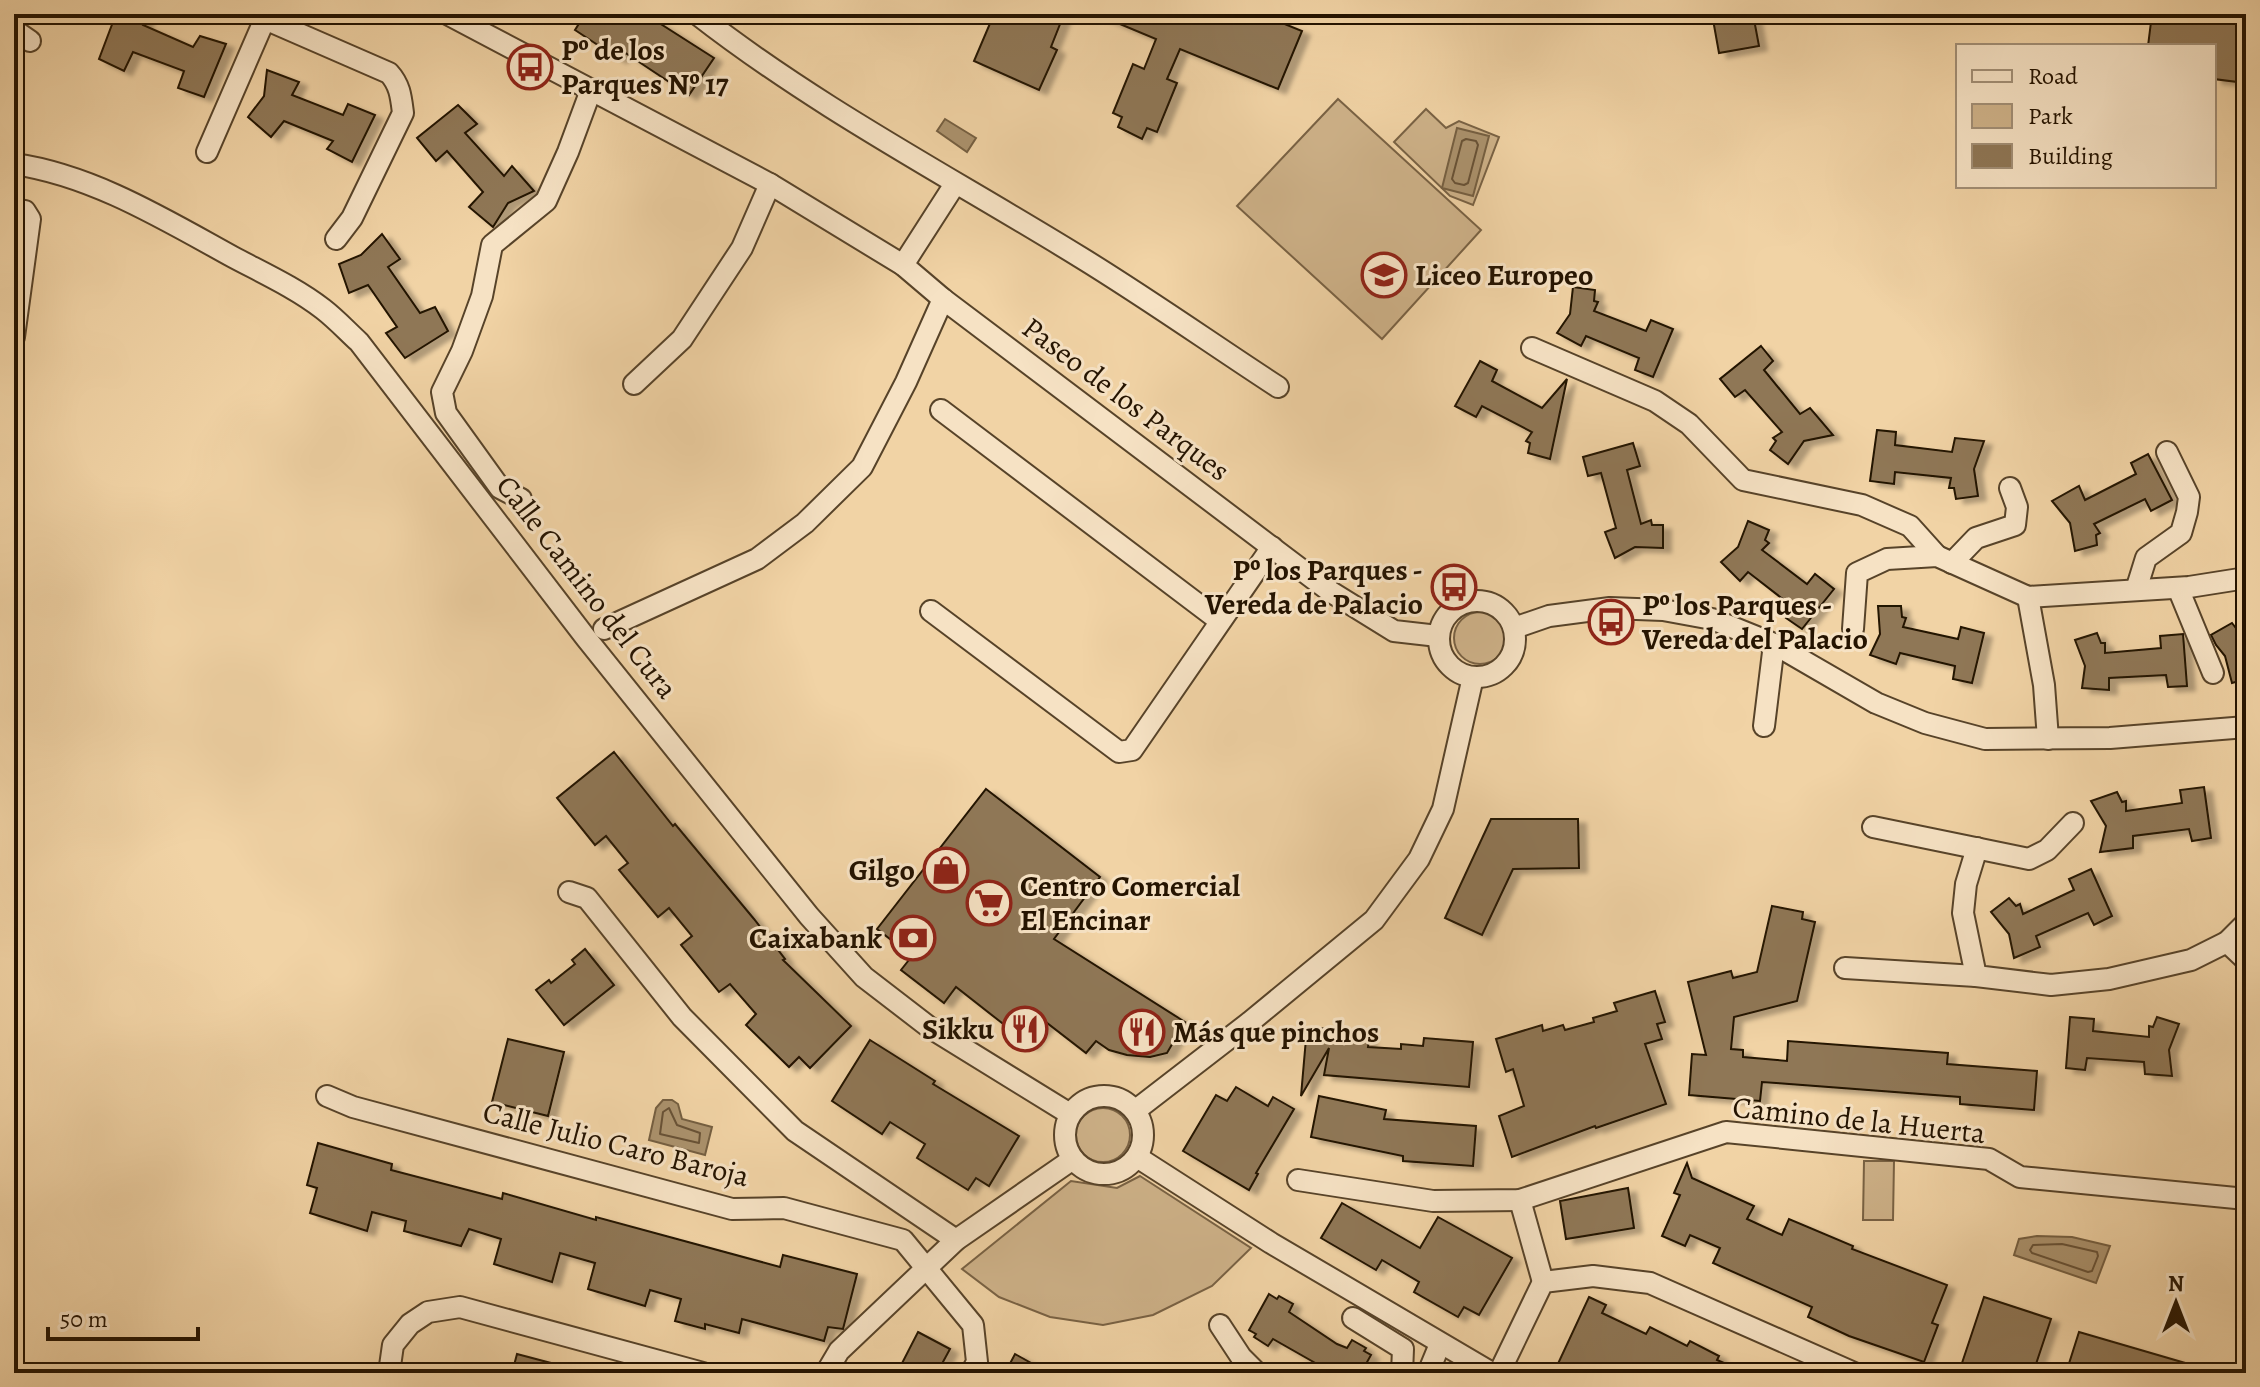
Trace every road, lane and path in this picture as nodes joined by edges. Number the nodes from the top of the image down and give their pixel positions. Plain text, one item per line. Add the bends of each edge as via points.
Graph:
1 (447, 14) edge
2 (697, 14) edge
3 (266, 16) edge
4 (591, 90) junction
5 (207, 152) dead end
6 (14, 164) edge
7 (770, 184) junction
8 (955, 184) junction
9 (14, 209) edge
10 (336, 239) dead end
11 (903, 265) junction
12 (943, 299) junction
13 (14, 337) edge
14 (1532, 348) dead end
15 (634, 384) dead end
16 (1278, 387) dead end
17 (941, 410) dead end
18 (2167, 452) dead end
19 (2010, 488) dead end
20 (521, 499) dead end
21 (1272, 547) junction
22 (1944, 560) junction
23 (2246, 578) edge
24 (2178, 588) junction
25 (2136, 590) junction
26 (2028, 597) junction
27 (931, 611) dead end
28 (1220, 621) junction
29 (1514, 628) junction
30 (604, 629) dead end
31 (1853, 629) dead end
32 (1438, 636) junction
33 (1774, 644) junction
34 (2213, 673) dead end
35 (1473, 677) junction
36 (1764, 726) dead end
37 (2246, 727) edge
38 (2048, 739) junction
39 (2073, 823) dead end
40 (1873, 827) dead end
41 (1977, 848) junction
42 (569, 892) dead end
43 (2246, 923) edge
44 (2227, 942) junction
45 (2246, 960) edge
46 (1845, 968) dead end
47 (1976, 976) junction
48 (327, 1096) dead end
49 (1136, 1110) junction
50 (1070, 1114) junction
51 (1137, 1157) junction
52 (1073, 1159) junction
53 (1298, 1180) dead end
54 (2246, 1199) edge
55 (1520, 1200) junction
56 (956, 1240) junction
57 (927, 1268) junction
58 (1543, 1282) junction
59 (1353, 1318) dead end
60 (1220, 1325) dead end
61 (1440, 1344) junction
62 (1254, 1371) edge
63 (389, 1373) edge
64 (703, 1373) edge
65 (826, 1373) edge
66 (971, 1373) edge
67 (1402, 1373) edge
68 (1428, 1373) edge
69 (1492, 1373) edge
70 (1499, 1373) edge
71 (1854, 1373) edge

1 - 4 street, Paseo de los Parques
2 - 8 street via 739,47
3 - 5 street
3 - 10 street via 389,73 401,95 403,113 352,218
4 - 7 street, Paseo de los Parques
4 - 20 street via 546,201 492,245 482,296 442,392 446,413 500,488
6 - 50 street, Calle Camino del Cura via 79,180 174,225 321,308 359,342 586,638 864,977 929,1027
7 - 11 street, Paseo de los Parques
7 - 15 street via 742,248 682,339
8 - 11 street
8 - 16 street via 1082,258
9 - 13 street via 25,211 30,219
11 - 12 street, Paseo de los Parques
12 - 21 street, Paseo de los Parques
12 - 30 street via 862,467 805,523 757,559
14 - 22 street via 1655,401 1689,424 1743,480 1862,505 1910,526
17 - 28 street
18 - 25 street via 2189,497 2187,512 2181,533 2146,558
19 - 22 street via 2017,507 2015,525 1976,538
21 - 28 street
21 - 32 street, Paseo de los Parques via 1394,631
22 - 26 street
22 - 31 street via 1887,559 1857,573
23 - 24 street
24 - 25 street
24 - 34 street
25 - 26 street
26 - 38 street
27 - 28 street via 1119,752 1132,750
29 - 32 street via 1498,607 1472,601 1449,612
29 - 33 street via 1549,616 1610,608 1663,610 1712,619
29 - 35 street via 1513,652 1506,663
32 - 35 street via 1444,659
33 - 36 street
33 - 38 street via 1876,703 1925,723 1985,739
35 - 49 street via 1443,809 1419,859 1374,920
37 - 38 street
39 - 41 street via 2047,850 2029,859
40 - 41 street
41 - 47 street via 1963,913
42 - 56 street via 587,898 682,1017 795,1131
43 - 44 street
44 - 45 street
44 - 47 street via 2191,960 2109,979 2051,985
46 - 47 street
48 - 57 street, Calle Julio Caro Baroja via 732,1209 784,1208 903,1240
49 - 50 street via 1109,1095 1094,1096
49 - 51 street via 1144,1141
50 - 52 street via 1066,1145
51 - 52 street via 1127,1167 1098,1174
51 - 61 street
52 - 56 street
53 - 55 street, Camino de la Huerta via 1433,1201
54 - 55 street, Camino de la Huerta via 2020,1177 1989,1159 1726,1132
55 - 58 street
56 - 57 street
57 - 65 street via 839,1351
57 - 66 street, Calle Julio Caro Baroja via 973,1325 977,1362
58 - 70 street
58 - 71 street via 1593,1276 1650,1283
59 - 67 street via 1403,1349
60 - 62 street
61 - 68 street
61 - 69 street
63 - 64 street via 393,1345 410,1324 428,1312 460,1307

